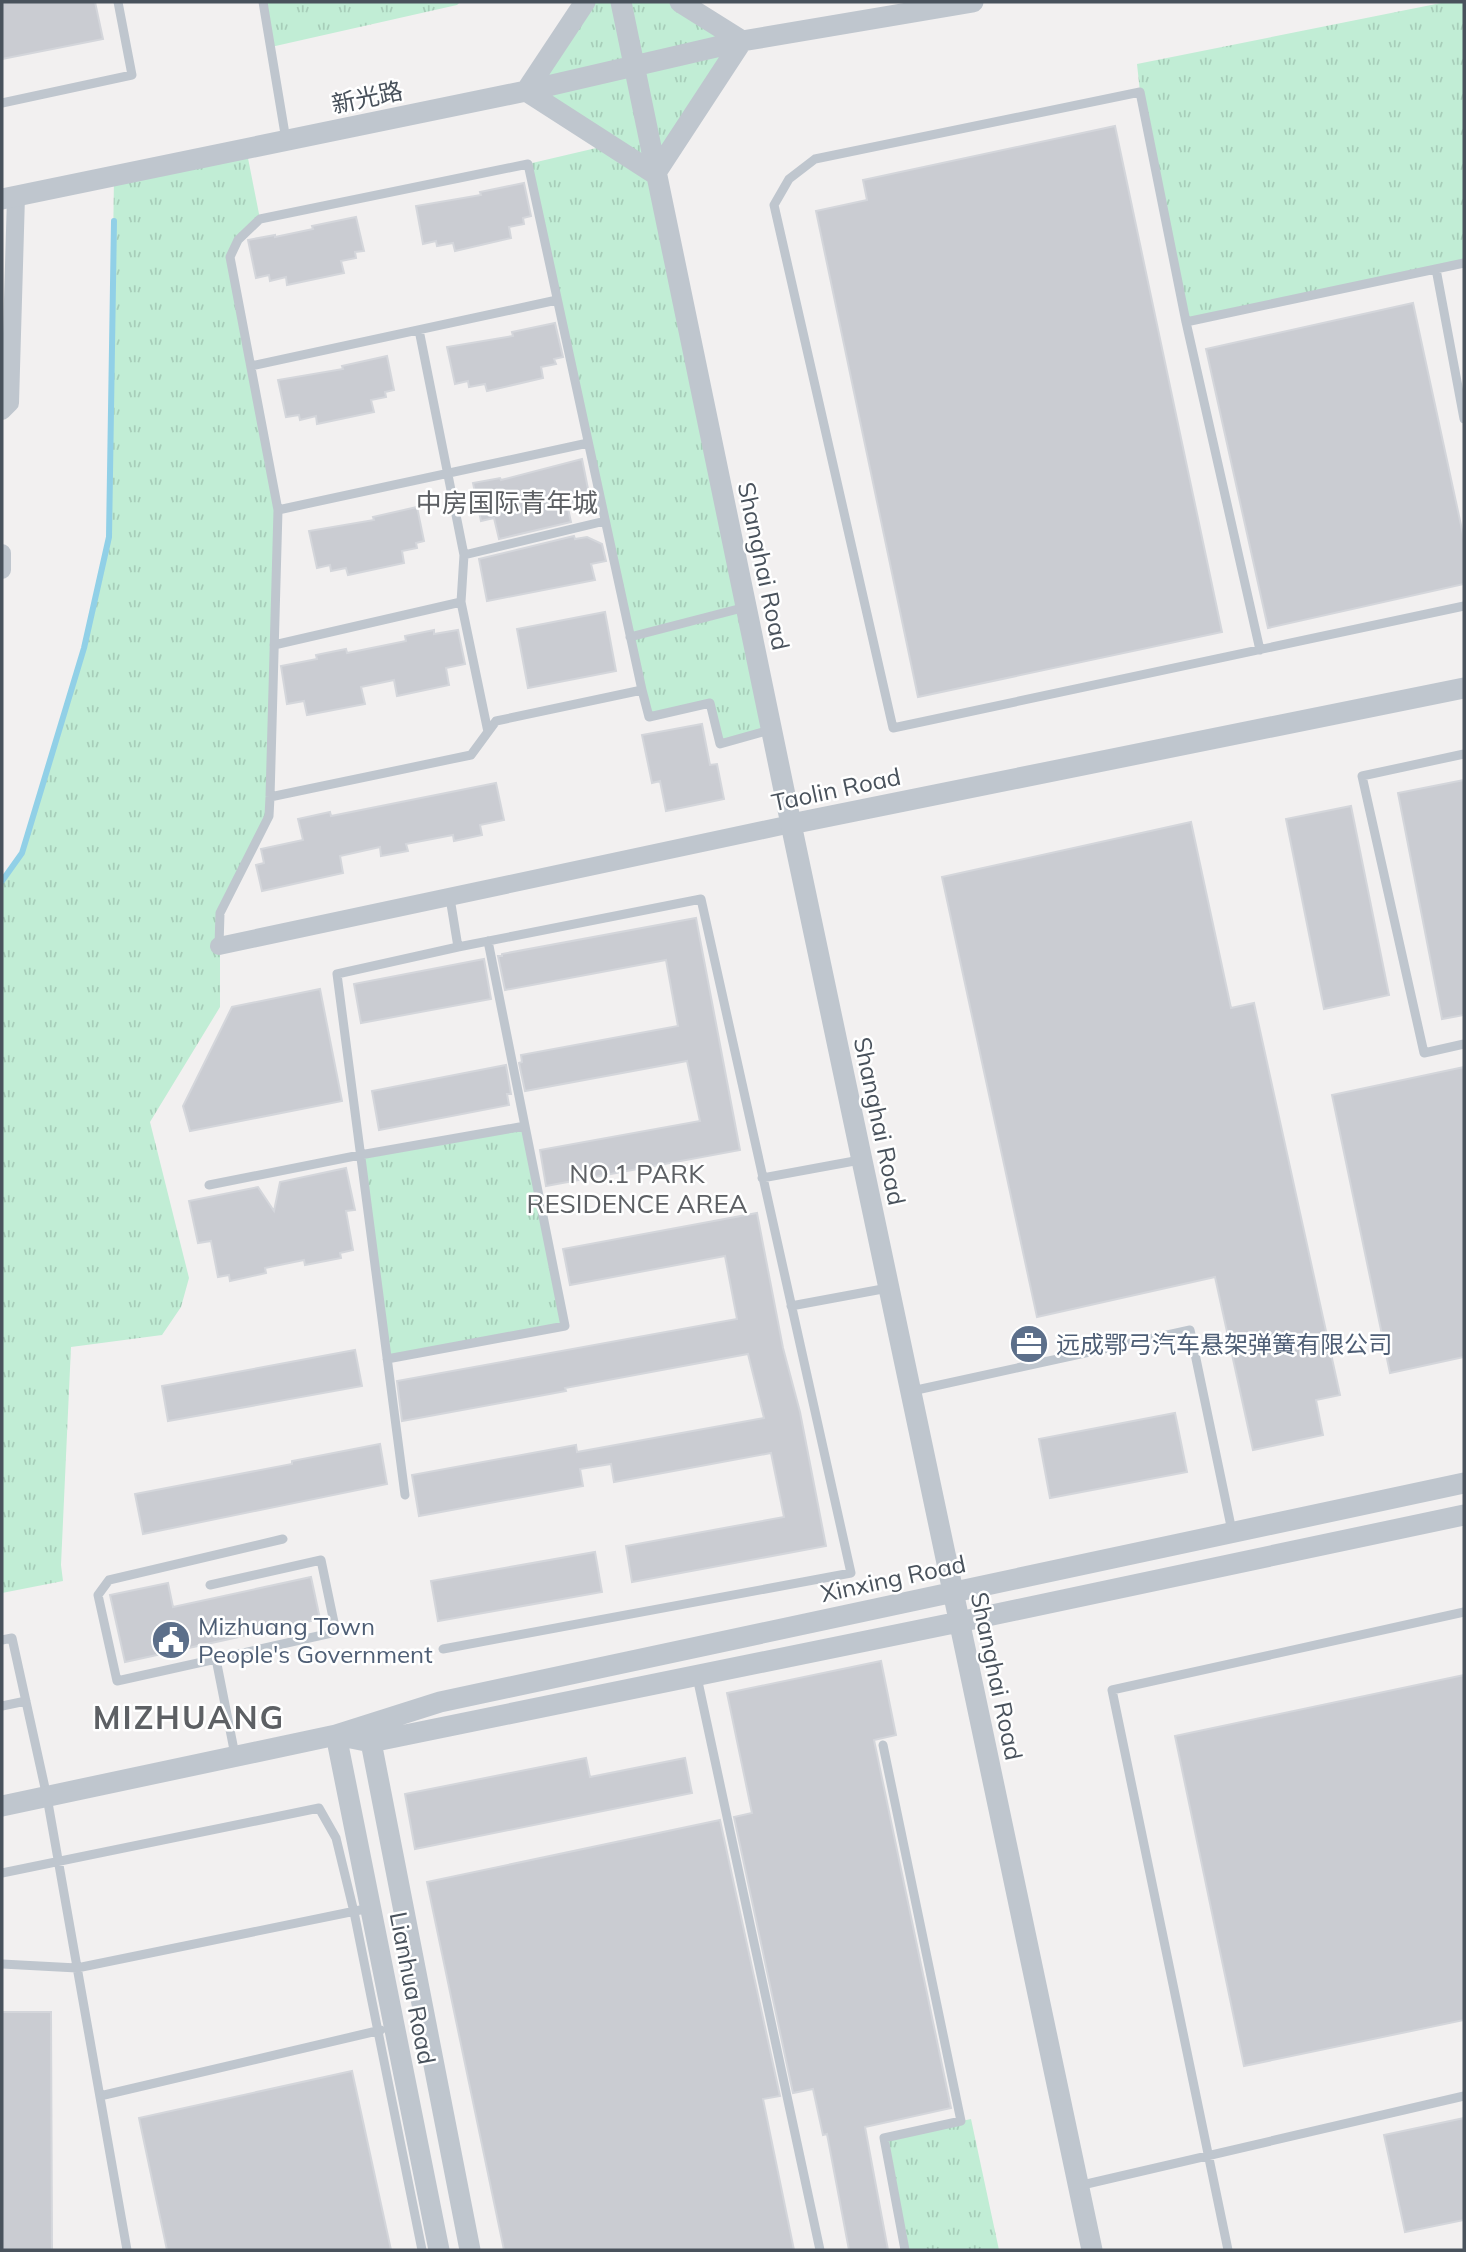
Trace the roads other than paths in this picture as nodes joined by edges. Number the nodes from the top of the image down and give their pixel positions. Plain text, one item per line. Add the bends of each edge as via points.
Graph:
1 (118, 2) edge
2 (263, 2) edge
3 (584, 2) edge
4 (621, 2) edge
5 (680, 2) edge
6 (973, 2) edge
7 (742, 41) junction
8 (634, 67) junction
9 (526, 91) junction
10 (2, 103) edge
11 (286, 140) junction
12 (656, 174) junction
13 (9, 198) edge
14 (1464, 263) edge
15 (1436, 269) junction
16 (557, 300) junction
17 (1186, 322) junction
18 (419, 330) junction
19 (251, 366) junction
20 (2, 411) edge
21 (1464, 419) edge
22 (588, 443) junction
23 (447, 473) junction
24 (278, 510) junction
25 (605, 521) junction
26 (2, 553) edge
27 (464, 555) junction
28 (2, 570) edge
29 (461, 602) junction
30 (1464, 606) edge
31 (746, 607) junction
32 (630, 638) junction
33 (274, 645) junction
34 (1260, 650) junction
35 (1464, 688) edge
36 (642, 690) junction
37 (771, 730) junction
38 (488, 732) junction
39 (1464, 754) edge
40 (270, 797) junction
41 (791, 824) junction
42 (450, 898) junction
43 (488, 941) junction
44 (219, 946) joint
45 (458, 947) junction
46 (1464, 1044) edge
47 (525, 1126) junction
48 (360, 1155) junction
49 (862, 1160) junction
50 (762, 1178) junction
51 (209, 1185) dead end
52 (888, 1288) junction
53 (791, 1306) junction
54 (387, 1359) junction
55 (910, 1391) junction
56 (1464, 1482) edge
57 (405, 1494) dead end
58 (1464, 1515) edge
59 (1232, 1532) junction
60 (283, 1539) dead end
61 (210, 1585) dead end
62 (952, 1592) junction
63 (1464, 1612) edge
64 (959, 1622) junction
65 (2, 1640) edge
66 (443, 1649) dead end
67 (216, 1659) junction
68 (697, 1676) junction
69 (26, 1701) junction
70 (2, 1706) edge
71 (336, 1735) junction
72 (371, 1742) junction
73 (883, 1745) dead end
74 (236, 1757) junction
75 (47, 1797) junction
76 (2, 1807) edge
77 (58, 1861) junction
78 (2, 1873) edge
79 (362, 1910) junction
80 (2, 1964) edge
81 (77, 1968) junction
82 (386, 2029) junction
83 (100, 2096) junction
84 (1464, 2096) edge
85 (1209, 2157) junction
86 (1078, 2186) junction
87 (127, 2250) edge
88 (422, 2250) edge
89 (439, 2250) edge
90 (470, 2250) edge
91 (820, 2250) edge
92 (905, 2250) edge
93 (1092, 2250) edge
94 (1228, 2250) edge

1 - 10 lane via 132,75
2 - 11 lane
3 - 9 street
4 - 8 street, Shanghai Road
5 - 7 street
6 - 7 street, 新光路
7 - 8 street, 新光路
7 - 12 street
8 - 9 street, 新光路
8 - 12 street, Shanghai Road
9 - 11 street, 新光路
9 - 12 street
11 - 13 street, 新光路
12 - 31 street, Shanghai Road
13 - 20 street via 10,403
14 - 15 lane
15 - 17 lane
15 - 21 lane
16 - 18 lane
16 - 19 lane via 528,164 260,219 238,240 230,257
16 - 22 lane
17 - 34 lane
17 - 34 lane via 1140,92 816,159 789,178 774,205 893,728
18 - 19 lane
18 - 23 lane
19 - 24 lane
22 - 23 lane
22 - 25 lane
23 - 24 lane
23 - 27 lane
24 - 33 lane
25 - 27 lane
25 - 32 lane
26 - 28 street
27 - 29 lane
29 - 33 lane
29 - 38 lane
30 - 34 lane
31 - 32 lane
31 - 37 street, Shanghai Road
32 - 36 lane
33 - 40 lane
35 - 41 street, Taolin Road
36 - 37 lane via 649,718 710,703 720,744
36 - 38 lane via 496,721
37 - 41 street, Shanghai Road
38 - 40 lane via 471,755
39 - 46 lane via 1362,776 1424,1053
40 - 44 lane via 270,816 220,913
41 - 42 street, Taolin Road
41 - 49 street, Shanghai Road
42 - 44 street, Taolin Road
42 - 45 lane
43 - 45 lane
43 - 47 lane
43 - 50 lane via 701,899
45 - 48 lane via 337,974
47 - 48 lane
47 - 54 lane via 565,1326
48 - 51 lane
48 - 54 lane
49 - 50 lane
49 - 52 street, Shanghai Road
50 - 53 lane
52 - 53 lane
52 - 55 street, Shanghai Road
53 - 66 lane via 851,1573
54 - 57 lane
55 - 59 lane via 1189,1330
55 - 62 street, Shanghai Road
56 - 59 street, Xinxing Road
58 - 64 street
59 - 62 street, Xinxing Road
60 - 67 lane via 109,1580 98,1595 117,1681
61 - 67 lane via 321,1560 336,1632
62 - 64 street, Shanghai Road
62 - 71 street, Xinxing Road via 440,1702
63 - 85 lane via 1112,1690
64 - 68 street
64 - 86 street, Shanghai Road
65 - 69 lane via 12,1638
67 - 74 lane
68 - 72 street
68 - 91 lane
69 - 70 lane
69 - 75 lane
71 - 72 street
71 - 74 street, Xinxing Road
71 - 79 street, Lianhua Road
72 - 90 street, Lianhua Road
73 - 92 lane via 961,2121 884,2138
74 - 75 street, Xinxing Road
75 - 76 street, Xinxing Road
75 - 77 lane
77 - 78 lane
77 - 79 lane via 319,1808 336,1838
77 - 81 lane
79 - 81 lane
79 - 82 street, Lianhua Road
80 - 81 lane
81 - 83 lane
82 - 83 lane
82 - 88 lane
82 - 89 street, Lianhua Road
83 - 87 lane
84 - 85 lane
85 - 86 lane
85 - 94 lane
86 - 93 street, Shanghai Road

